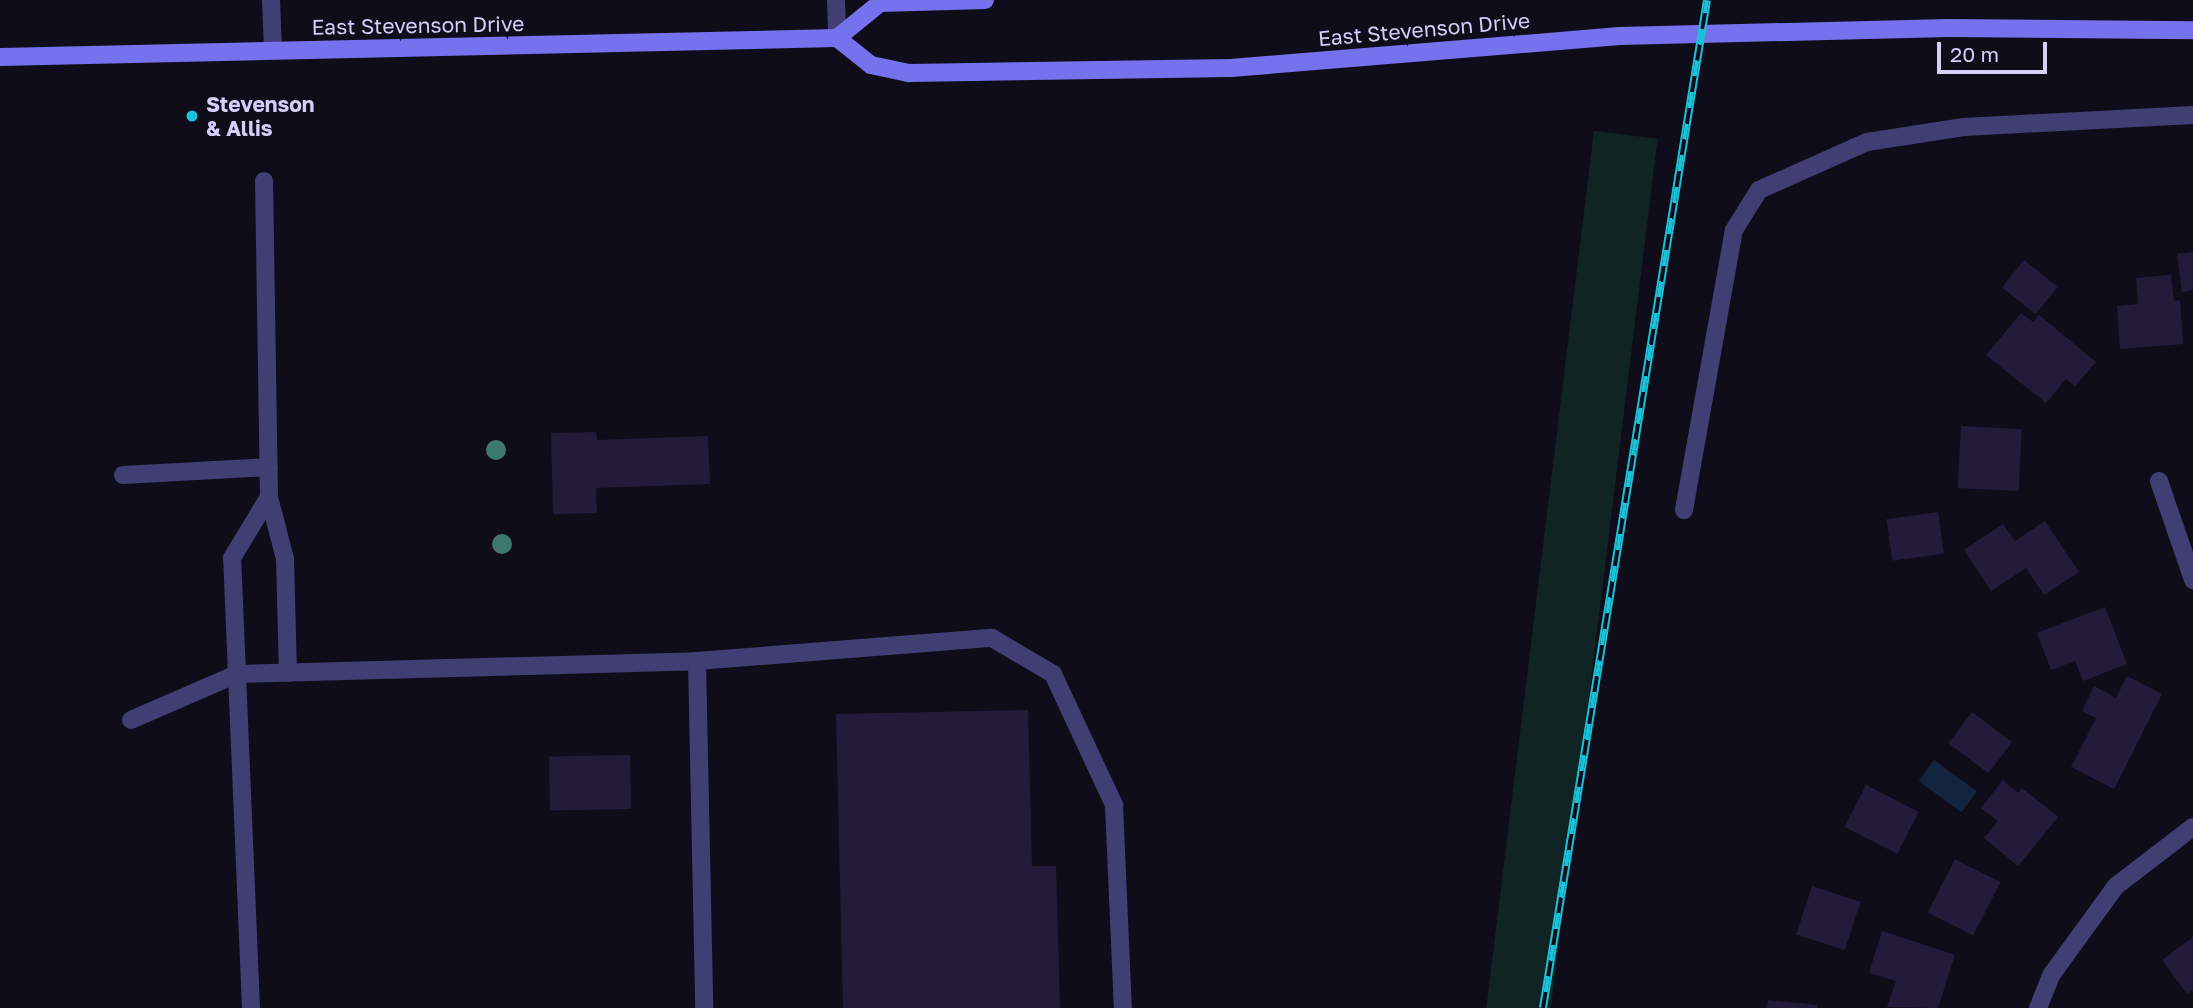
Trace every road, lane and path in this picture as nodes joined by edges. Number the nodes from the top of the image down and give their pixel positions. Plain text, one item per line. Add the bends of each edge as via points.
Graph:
1 (271, 0) edge
2 (836, 0) edge
3 (985, 0) edge
4 (2193, 30) edge
5 (837, 38) junction
6 (273, 50) junction
7 (0, 57) edge
8 (2193, 115) edge
9 (264, 181) dead end
10 (268, 467) junction
11 (122, 475) dead end
12 (2159, 481) dead end
13 (269, 497) junction
14 (1684, 510) dead end
15 (2193, 580) edge
16 (697, 661) junction
17 (288, 673) junction
18 (237, 674) junction
19 (131, 720) dead end
20 (2193, 827) edge
21 (251, 1008) edge
22 (704, 1008) edge
23 (1123, 1008) edge
24 (2038, 1008) edge

1 - 6 street
2 - 5 street
3 - 5 main road via 880,3
4 - 5 main road, East Stevenson Drive via 1948,28 1619,36 1231,68 909,73 871,65
5 - 6 main road, East Stevenson Drive
6 - 7 main road, East Stevenson Drive
8 - 14 street via 1964,127 1867,142 1759,190 1734,230
9 - 10 street
10 - 11 street
10 - 13 street
12 - 15 street
13 - 17 street via 285,559
13 - 18 street via 232,558
16 - 17 street
16 - 22 street
16 - 23 street via 992,638 1053,674 1114,805
17 - 18 street
18 - 19 street
18 - 21 street
20 - 24 street via 2116,886 2052,974

